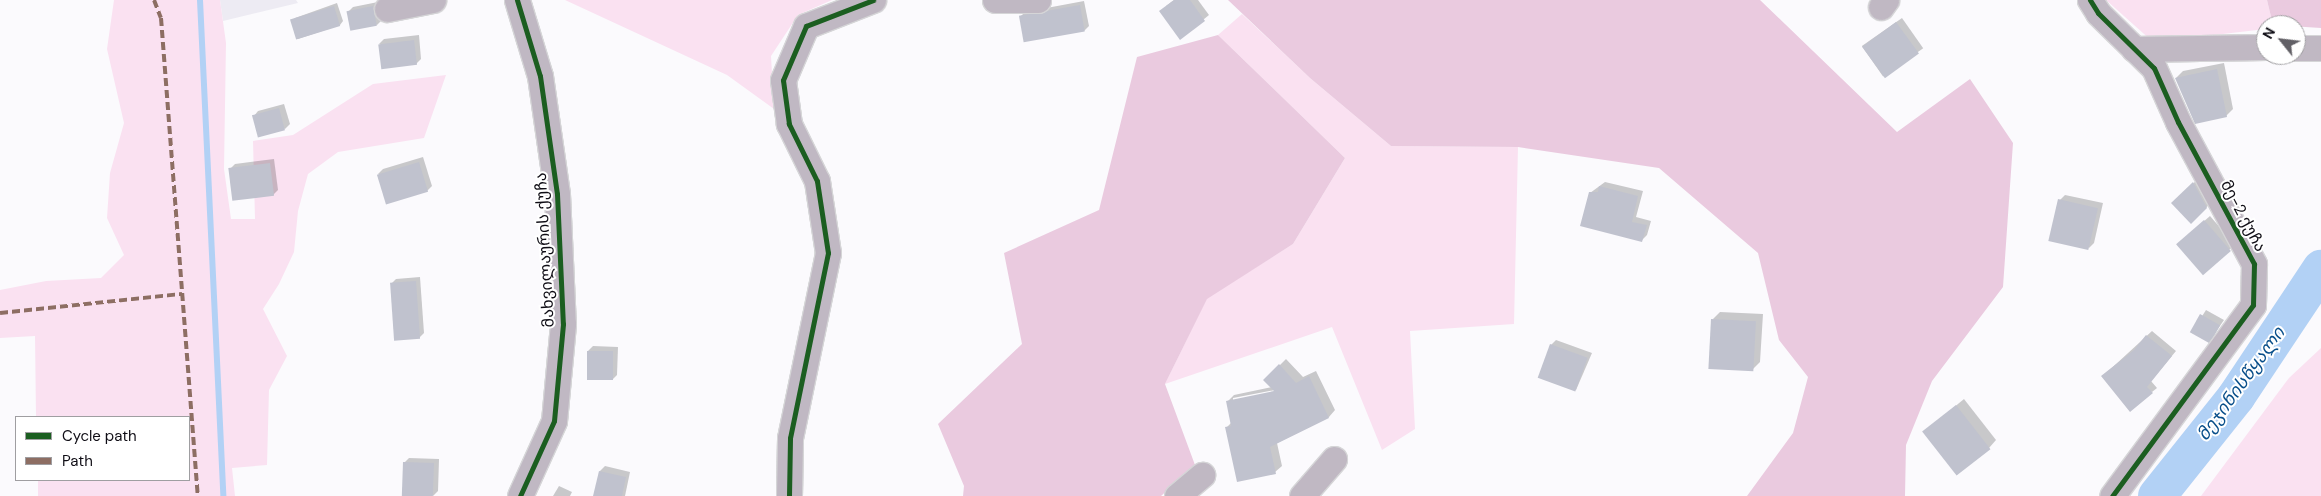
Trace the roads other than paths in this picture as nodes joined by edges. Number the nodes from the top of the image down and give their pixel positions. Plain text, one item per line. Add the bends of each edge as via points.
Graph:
1 (432, 0) edge
2 (517, 0) edge
3 (873, 0) edge
4 (995, 0) edge
5 (1038, 0) edge
6 (2090, 0) edge
7 (387, 9) dead end
8 (2256, 47) edge
9 (2306, 48) edge
10 (2321, 48) edge
11 (2134, 49) junction
12 (1334, 460) dead end
13 (1202, 475) dead end
14 (520, 496) edge
15 (789, 496) edge
16 (1177, 496) edge
17 (1302, 496) edge
18 (2112, 496) edge

1 - 7 street
2 - 14 street, მახვილაურის ქუჩა via 540,76 557,194 563,324 554,421
3 - 15 street via 806,26 783,80 789,124 817,181 828,253 790,438
4 - 5 street
6 - 11 street, მე-2 ქუჩა via 2098,13
8 - 11 street
9 - 10 street
11 - 18 street, მე-2 ქუჩა via 2154,68 2178,122 2254,264 2253,306
12 - 17 street
13 - 16 street

